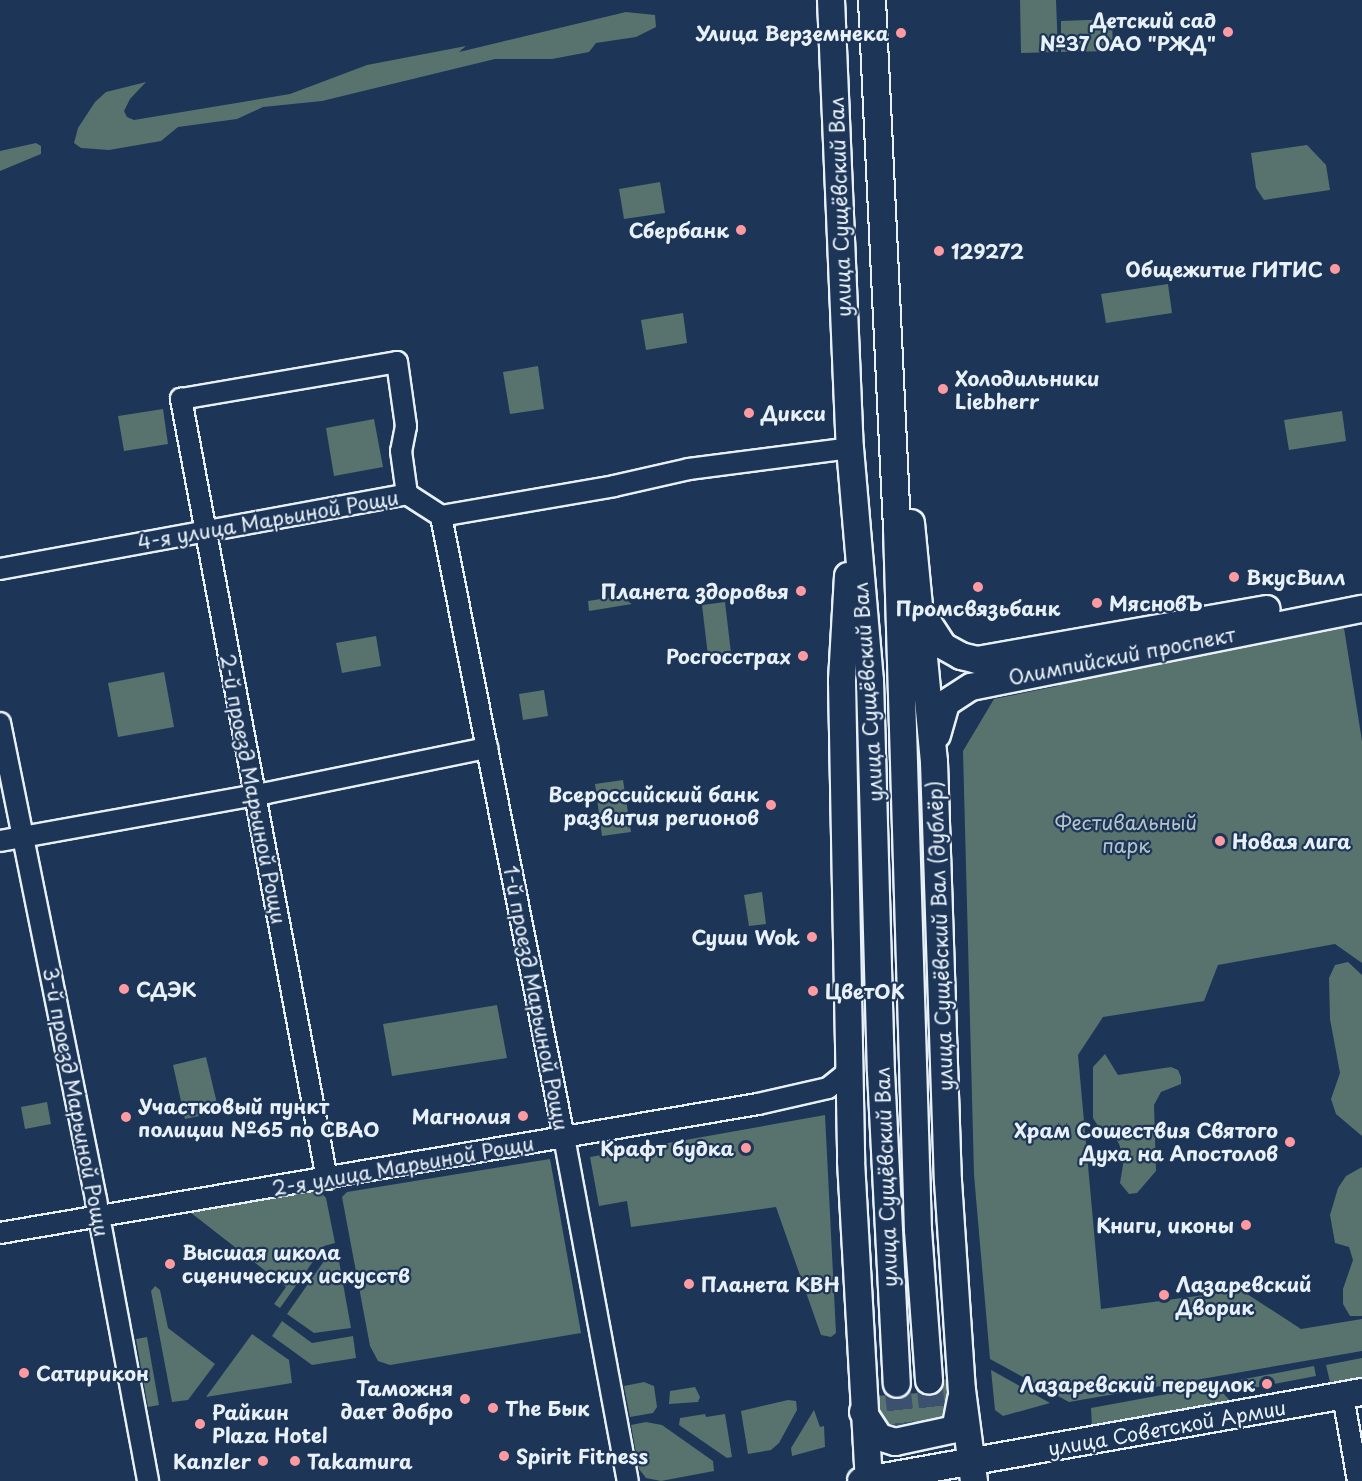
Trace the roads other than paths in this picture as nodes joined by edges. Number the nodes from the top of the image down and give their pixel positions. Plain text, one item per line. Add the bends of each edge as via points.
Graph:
1 (831, 0) edge
2 (872, 0) edge
3 (889, 392) junction
4 (850, 448) junction
5 (407, 494) junction
6 (853, 502) junction
7 (441, 516) junction
8 (204, 532) junction
9 (0, 569) edge
10 (1362, 592) edge
11 (922, 607) junction
12 (1362, 609) edge
13 (0, 723) edge
14 (487, 748) junction
15 (934, 762) junction
16 (255, 796) junction
17 (22, 837) junction
18 (0, 841) edge
19 (850, 1048) junction
20 (564, 1137) junction
21 (327, 1179) junction
22 (100, 1217) junction
23 (0, 1233) edge
24 (929, 1381) tunnel mouth
25 (897, 1384) tunnel mouth
26 (962, 1390) junction
27 (1352, 1394) edge
28 (863, 1412) junction
29 (973, 1472) edge
30 (875, 1480) edge
31 (148, 1481) edge
32 (628, 1481) edge
33 (1358, 1481) edge

1 - 4 main road, улица Сущёвский Вал
2 - 3 main road, улица Сущёвский Вал
3 - 11 main road, улица Сущёвский Вал (дублёр)
3 - 24 main road, улица Сущёвский Вал via 907,811 917,1185
4 - 6 main road, улица Сущёвский Вал
4 - 7 street via 701,467
5 - 7 street, 4-я улица Марьиной Рощи
5 - 8 street, 4-я улица Марьиной Рощи
5 - 8 street, 2-й проезд Марьиной Рощи via 401,450 406,426 397,362 182,399
6 - 19 main road via 842,681
6 - 25 main road, улица Сущёвский Вал via 870,681 881,1072
7 - 14 street, 1-й проезд Марьиной Рощи
8 - 9 street, 4-я улица Марьиной Рощи
8 - 16 street, 2-й проезд Марьиной Рощи
10 - 11 main road, Олимпийский проспект via 977,660 943,645 929,628
11 - 15 main road, улица Сущёвский Вал (дублёр)
12 - 15 main road, Олимпийский проспект via 971,687 952,697 942,710
13 - 17 street, 3-й проезд Марьиной Рощи
14 - 16 street
14 - 20 street, 1-й проезд Марьиной Рощи
15 - 26 main road, улица Сущёвский Вал (дублёр) via 948,1181
16 - 17 street
16 - 21 street, 2-й проезд Марьиной Рощи
17 - 18 street
17 - 22 street, 3-й проезд Марьиной Рощи
19 - 20 street, 2-я улица Марьиной Рощи via 845,1074 828,1088
19 - 28 main road
20 - 21 street, 2-я улица Марьиной Рощи
20 - 32 street, 1-й проезд Марьиной Рощи
21 - 22 street, 2-я улица Марьиной Рощи
22 - 23 street, 2-я улица Марьиной Рощи
22 - 31 street, 3-й проезд Марьиной Рощи
26 - 28 main road via 956,1425 942,1434 888,1440 879,1437
26 - 29 main road, улица Сущёвский Вал (дублёр)
27 - 29 main road, улица Советской Армии
27 - 33 street
28 - 30 main road
29 - 30 main road, улица Советской Армии via 923,1471

